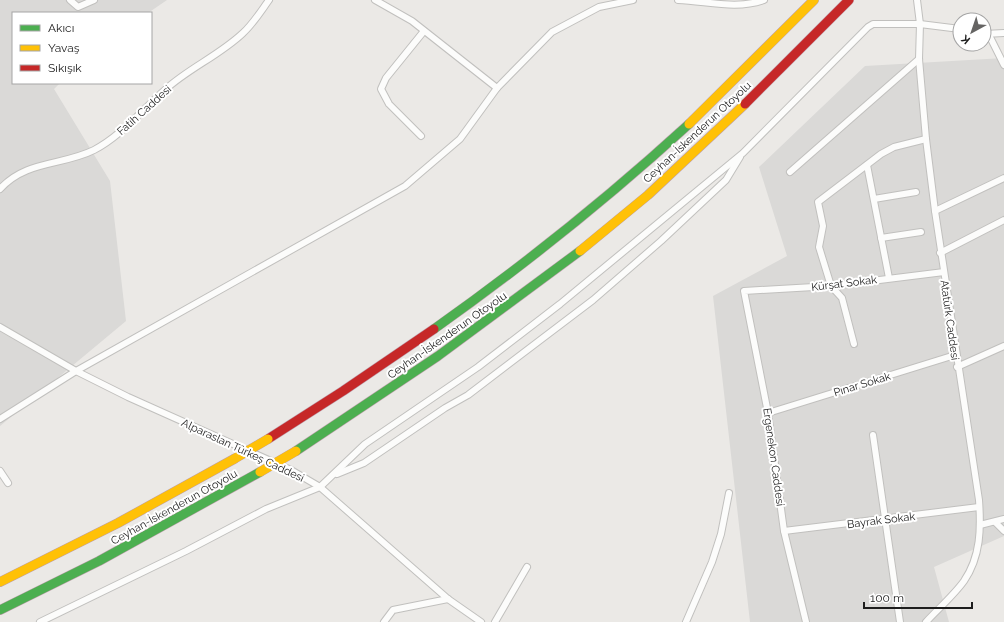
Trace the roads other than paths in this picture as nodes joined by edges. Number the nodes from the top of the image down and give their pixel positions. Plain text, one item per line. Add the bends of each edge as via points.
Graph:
1 (70, 0) edge
2 (94, 0) edge
3 (269, 0) edge
4 (375, 0) edge
5 (632, 0) edge
6 (678, 0) edge
7 (764, 0) edge
8 (814, 0) edge
9 (849, 0) edge
10 (917, 0) edge
11 (920, 24) junction
12 (952, 28) edge
13 (424, 31) junction
14 (1004, 33) edge
15 (992, 34) edge
16 (992, 43) edge
17 (919, 59) junction
18 (1004, 65) edge
19 (497, 88) junction
20 (421, 136) dead end
21 (926, 139) junction
22 (743, 153) junction
23 (867, 165) junction
24 (790, 172) dead end
25 (1004, 178) edge
26 (0, 189) edge
27 (916, 192) dead end
28 (874, 199) junction
29 (935, 211) junction
30 (1004, 220) edge
31 (921, 232) dead end
32 (881, 238) junction
33 (940, 253) junction
34 (944, 272) junction
35 (889, 278) junction
36 (831, 286) junction
37 (744, 291) joint
38 (0, 321) edge
39 (0, 328) edge
40 (10, 333) junction
41 (854, 344) dead end
42 (1004, 346) edge
43 (956, 355) junction
44 (957, 368) junction
45 (76, 371) junction
46 (768, 413) junction
47 (0, 419) edge
48 (873, 435) dead end
49 (0, 471) edge
50 (331, 476) junction
51 (8, 483) dead end
52 (320, 487) junction
53 (729, 493) dead end
54 (979, 507) junction
55 (1004, 519) edge
56 (884, 520) junction
57 (995, 522) junction
58 (980, 525) junction
59 (784, 531) junction
60 (1004, 531) edge
61 (527, 567) dead end
62 (0, 582) edge
63 (448, 599) junction
64 (0, 610) edge
65 (40, 622) edge
66 (384, 622) edge
67 (481, 622) edge
68 (495, 622) edge
69 (686, 622) edge
70 (806, 622) edge
71 (900, 622) edge
72 (926, 622) edge

1 - 2 street via 78,7
3 - 26 street, Fatih Caddesi via 242,34 167,88 109,140 93,150 22,171
4 - 13 street via 412,21
5 - 19 street via 599,7 552,32
6 - 7 street via 738,5
8 - 62 highway, Ceyhan-İskenderun Otoyolu, bridge via 715,100 637,170 561,234 402,352 342,393 234,459 141,512
9 - 64 highway, Ceyhan-İskenderun Otoyolu, bridge via 732,118 654,189 577,254 416,373 296,451 153,534
10 - 11 street, Atatürk Caddesi
11 - 12 street
11 - 17 street, Atatürk Caddesi
11 - 22 street via 873,24 868,27
13 - 19 street
13 - 20 street via 386,78 381,89 389,104
14 - 15 street
16 - 18 street
17 - 21 street, Atatürk Caddesi
17 - 24 street
19 - 45 street via 460,139 405,186
21 - 23 street via 894,147
21 - 29 street, Atatürk Caddesi
22 - 50 street via 560,304 478,368 365,444
22 - 50 street via 726,180 593,300 468,395 364,464
23 - 28 street
23 - 36 street via 818,202 823,226 819,247
25 - 29 street
27 - 28 street
28 - 32 street
29 - 33 street, Atatürk Caddesi
30 - 33 street
31 - 32 street
32 - 35 street
33 - 34 street, Atatürk Caddesi
34 - 35 street, Kürşat Sokak
34 - 43 street, Atatürk Caddesi
35 - 36 street, Kürşat Sokak
36 - 37 street, Kürşat Sokak
36 - 41 street via 842,298
37 - 46 street, Ergenekon Caddesi
38 - 40 street
39 - 40 street, Alparaslan Türkeş Caddesi
40 - 45 street, Alparaslan Türkeş Caddesi
42 - 44 street
43 - 44 street, Atatürk Caddesi
43 - 46 street, Pınar Sokak
44 - 54 street, Atatürk Caddesi
45 - 47 street
45 - 52 street, Alparaslan Türkeş Caddesi via 291,470
46 - 59 street, Ergenekon Caddesi
48 - 56 street
49 - 51 street
50 - 52 street
52 - 63 street, Alparaslan Türkeş Caddesi
52 - 65 street via 266,508 186,551
53 - 69 street via 721,534 712,562
54 - 56 street, Bayrak Sokak
54 - 58 street, Atatürk Caddesi
55 - 57 street
56 - 59 street, Bayrak Sokak
56 - 71 street
57 - 58 street
57 - 60 street
58 - 72 street, Atatürk Caddesi via 973,564 964,581
59 - 70 street, Ergenekon Caddesi
61 - 68 street
63 - 66 street via 393,610
63 - 67 street, Alparaslan Türkeş Caddesi

